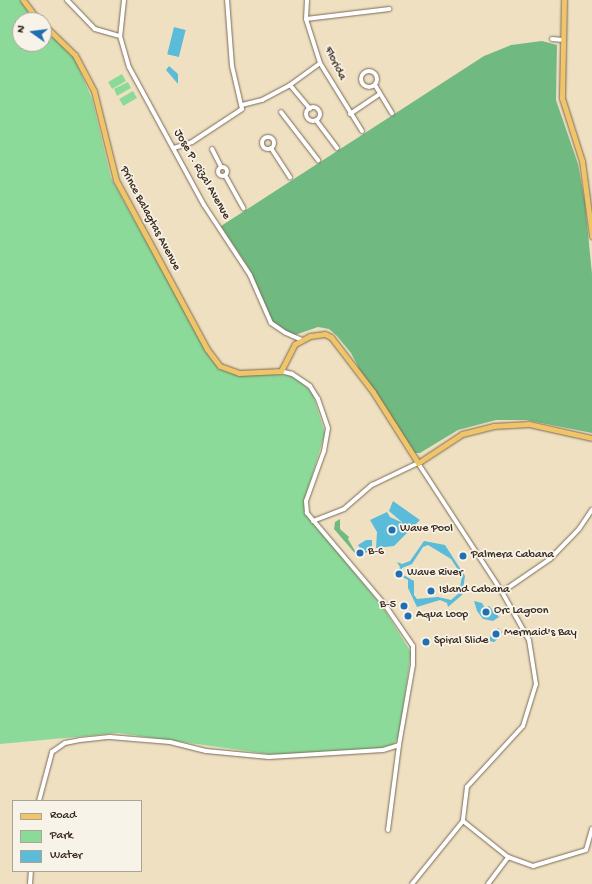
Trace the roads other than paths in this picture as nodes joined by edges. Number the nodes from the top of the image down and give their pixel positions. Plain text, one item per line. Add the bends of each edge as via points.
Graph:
1 (23, 0) edge
2 (67, 0) edge
3 (124, 0) edge
4 (227, 0) edge
5 (307, 0) edge
6 (564, 0) edge
7 (389, 9) dead end
8 (32, 12) edge
9 (306, 19) junction
10 (52, 32) edge
11 (120, 36) junction
12 (552, 39) dead end
13 (562, 40) junction
14 (320, 63) junction
15 (290, 85) junction
16 (375, 85) dead end
17 (380, 94) junction
18 (242, 105) junction
19 (310, 108) junction
20 (281, 112) dead end
21 (392, 113) dead end
22 (350, 114) junction
23 (316, 120) junction
24 (362, 131) dead end
25 (174, 148) junction
26 (271, 148) dead end
27 (337, 148) dead end
28 (212, 149) dead end
29 (318, 160) dead end
30 (221, 166) junction
31 (225, 175) junction
32 (290, 178) dead end
33 (243, 208) dead end
34 (592, 236) edge
35 (302, 340) junction
36 (281, 371) junction
37 (592, 438) edge
38 (418, 463) junction
39 (592, 510) edge
40 (313, 521) junction
41 (502, 592) junction
42 (399, 745) junction
43 (39, 800) edge
44 (463, 821) junction
45 (592, 829) edge
46 (388, 830) dead end
47 (508, 857) junction
48 (31, 872) edge
49 (30, 884) edge
50 (412, 884) edge
51 (488, 884) edge

1 - 8 main road
2 - 11 street via 95,28
3 - 11 street, Jose P. Rizal Avenue
4 - 18 street via 232,66
5 - 9 street, Florida
6 - 13 main road
7 - 9 street
9 - 14 street, Florida
10 - 36 main road, Prince Balagtas Avenue via 76,55 94,91 116,180 214,361 233,372
11 - 25 street, Jose P. Rizal Avenue via 125,59
12 - 13 street
13 - 34 main road via 562,98 582,161
14 - 15 street
14 - 22 street, Florida
15 - 18 street via 262,100
15 - 19 street
16 - 17 street
17 - 21 street
17 - 22 street
18 - 25 street via 241,110 192,142
19 - 23 street via 308,118
19 - 23 street via 319,111
20 - 29 street
22 - 24 street, Florida
23 - 27 street
25 - 35 street, Jose P. Rizal Avenue via 204,205 250,274 271,323
26 - 32 street
28 - 30 street
30 - 31 street via 226,169
30 - 31 street via 218,174
31 - 33 street
35 - 36 main road via 292,348
35 - 38 main road via 321,333 331,337 373,392
36 - 40 street via 292,374 310,386 328,428 325,446 306,504 307,513
37 - 38 main road via 529,424 493,426 462,434
38 - 40 street via 372,485 344,509
38 - 41 street
39 - 41 street via 579,529 550,559
40 - 42 street via 385,605 413,646 413,664
41 - 44 street via 529,640 535,668 534,697 519,734 467,787
42 - 43 street via 382,750 269,757 206,751 170,742 110,737 80,740 65,743 52,752 47,762
42 - 46 street
44 - 47 street
44 - 50 street
45 - 47 street via 586,850 557,860 533,866
47 - 51 street
48 - 49 street

